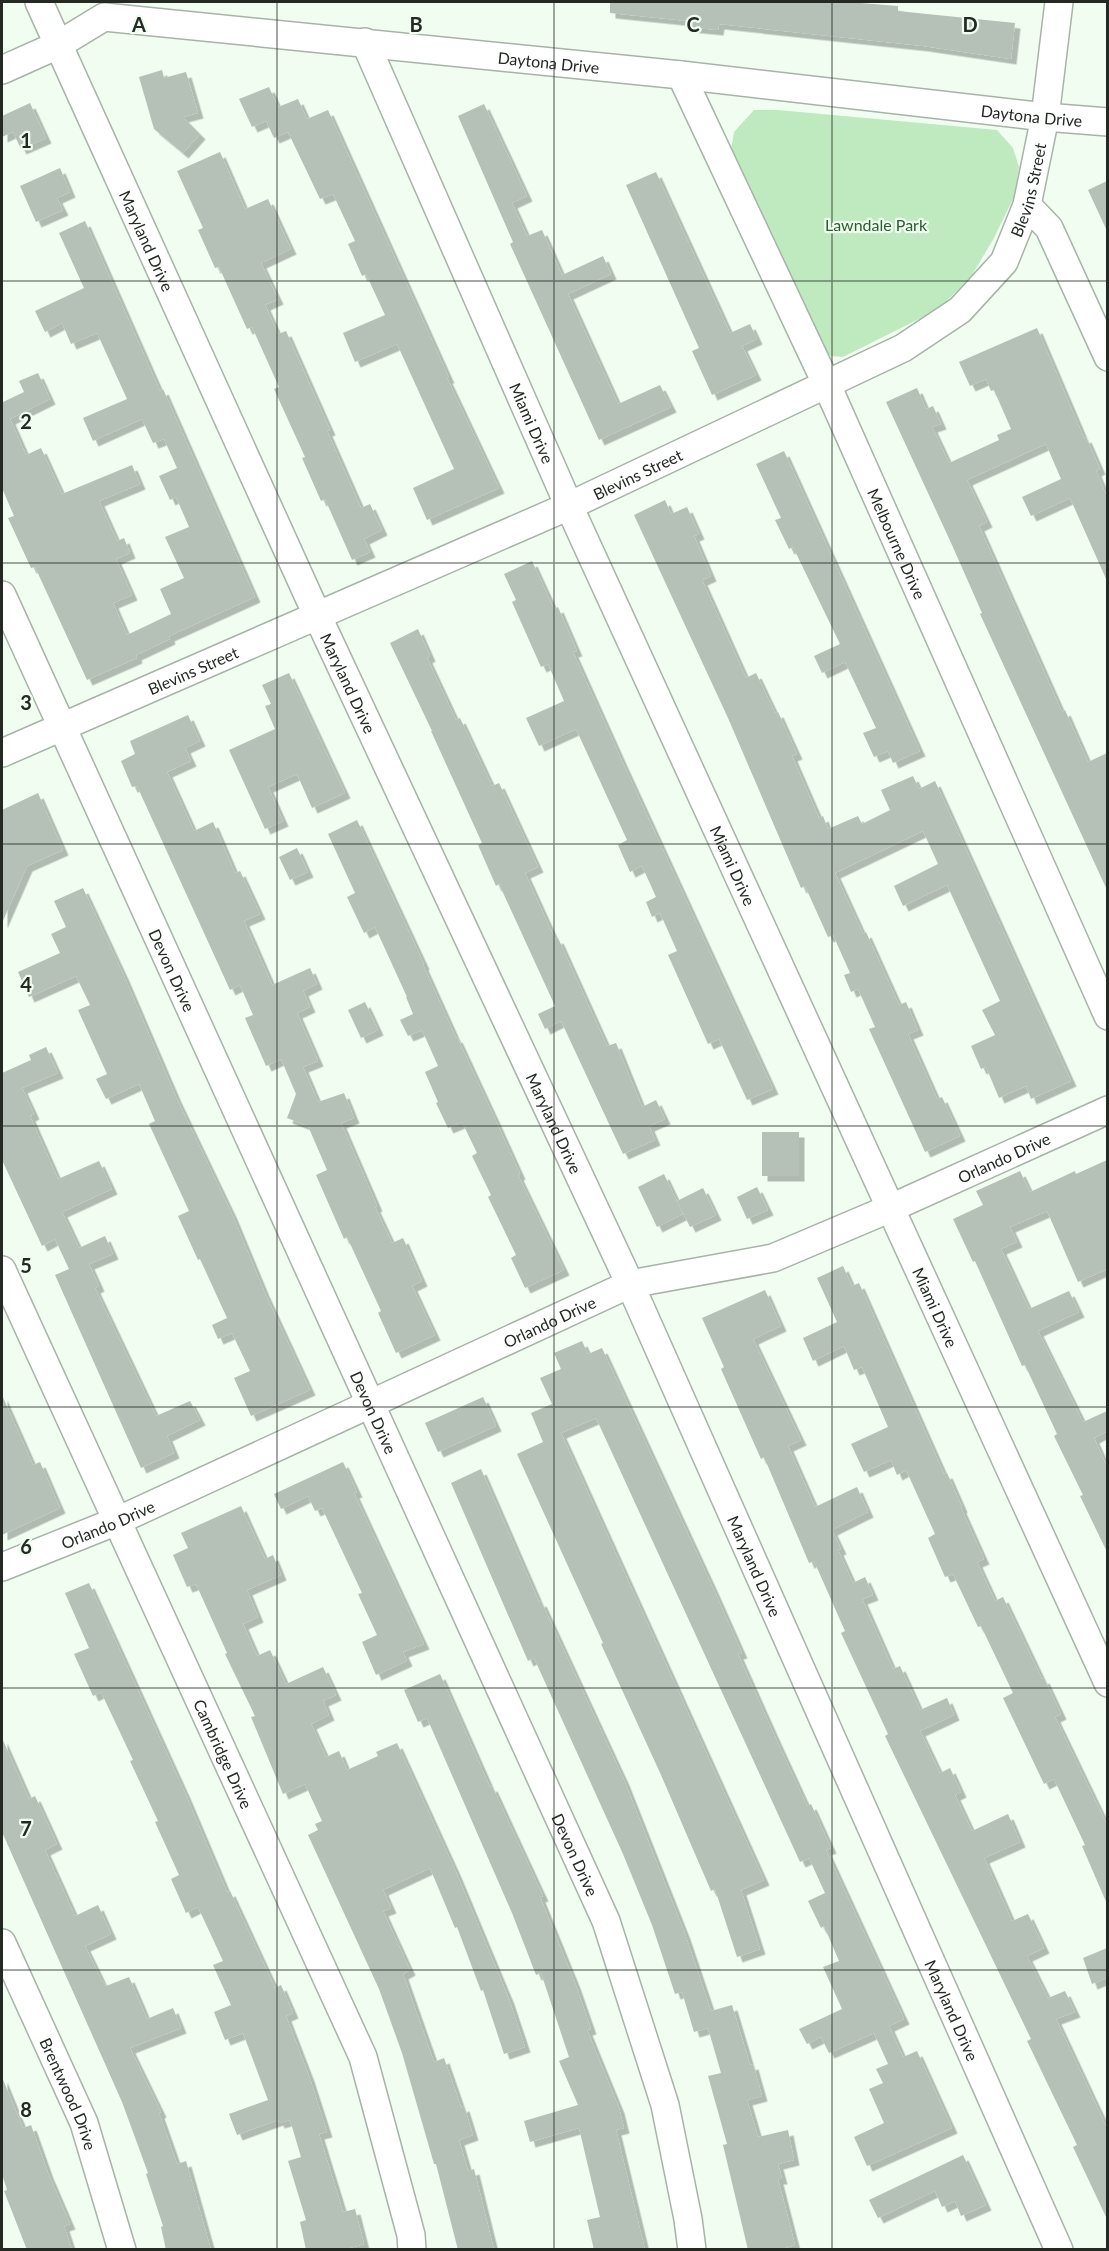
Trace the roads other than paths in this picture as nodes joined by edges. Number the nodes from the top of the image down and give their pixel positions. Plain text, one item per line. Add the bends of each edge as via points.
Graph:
1 (39, 2) edge
2 (1059, 2) edge
3 (366, 42) junction
4 (58, 45) junction
5 (2, 70) edge
6 (681, 75) junction
7 (1045, 117) junction
8 (1107, 122) edge
9 (1027, 205) junction
10 (1107, 357) edge
11 (826, 383) junction
12 (569, 506) junction
13 (2, 595) edge
14 (317, 615) junction
15 (60, 726) junction
16 (2, 753) edge
17 (1107, 1016) edge
18 (1107, 1110) edge
19 (891, 1208) junction
20 (2, 1270) edge
21 (630, 1284) junction
22 (369, 1405) junction
23 (117, 1521) junction
24 (2, 1567) edge
25 (1107, 1683) edge
26 (2, 1943) edge
27 (122, 2250) edge
28 (412, 2250) edge
29 (692, 2250) edge
30 (1059, 2250) edge

1 - 4 street, Maryland Drive
2 - 7 street, Blevins Street
3 - 4 street, Daytona Drive via 104,17
3 - 6 street, Daytona Drive
3 - 12 street, Miami Drive
4 - 5 street, Daytona Drive
4 - 14 street, Maryland Drive
6 - 7 street, Daytona Drive
6 - 11 street, Melbourne Drive
7 - 8 street, Daytona Drive
7 - 9 street, Blevins Street
9 - 10 street via 1049,228
9 - 11 street, Blevins Street via 1004,262 960,310 903,348
11 - 12 street, Blevins Street
11 - 17 street, Melbourne Drive
12 - 14 street, Blevins Street
12 - 19 street, Miami Drive
13 - 15 street, Devon Drive
14 - 15 street, Blevins Street
14 - 21 street, Maryland Drive
15 - 16 street, Blevins Street
15 - 22 street, Devon Drive
18 - 19 street, Orlando Drive
19 - 21 street, Orlando Drive via 773,1258
19 - 25 street, Miami Drive
20 - 23 street, Cambridge Drive
21 - 22 street, Orlando Drive
21 - 30 street, Maryland Drive
22 - 23 street, Orlando Drive
22 - 29 street, Devon Drive via 606,1921 665,2105
23 - 24 street, Orlando Drive
23 - 28 street, Cambridge Drive via 363,2057
26 - 27 street, Brentwood Drive via 84,2123

